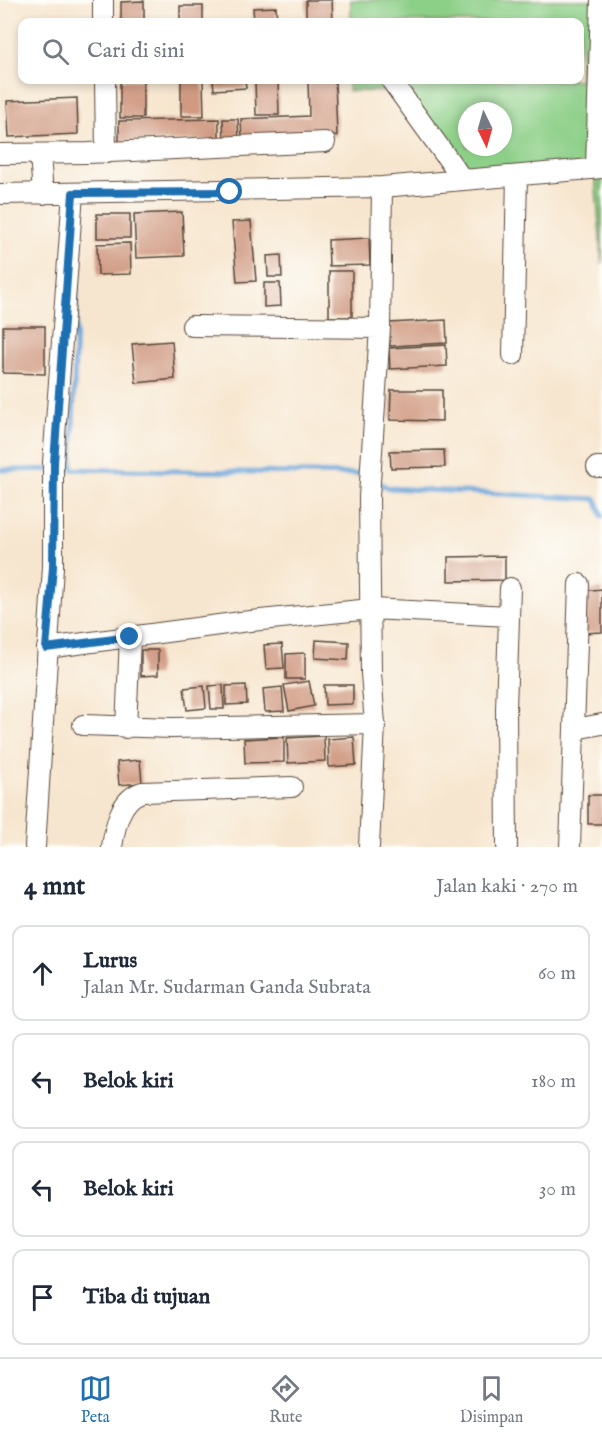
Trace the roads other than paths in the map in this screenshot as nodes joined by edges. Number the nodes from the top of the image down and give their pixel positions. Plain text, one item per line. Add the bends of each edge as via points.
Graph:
1 (103, 0) edge
2 (601, 0) edge
3 (104, 18) edge
4 (105, 84) edge
5 (394, 84) edge
6 (325, 142) dead end
7 (106, 153) junction
8 (0, 154) edge
9 (40, 154) junction
10 (599, 168) edge
11 (517, 176) junction
12 (463, 180) junction
13 (382, 187) junction
14 (73, 193) junction
15 (0, 194) edge
16 (43, 194) junction
17 (192, 326) dead end
18 (380, 328) junction
19 (513, 356) dead end
20 (579, 584) dead end
21 (510, 588) dead end
22 (371, 609) junction
23 (509, 616) junction
24 (130, 637) junction
25 (46, 648) junction
26 (375, 724) junction
27 (602, 724) edge
28 (83, 725) dead end
29 (126, 728) junction
30 (575, 729) junction
31 (292, 787) dead end
32 (35, 847) edge
33 (112, 847) edge
34 (369, 847) edge
35 (507, 847) edge
36 (570, 847) edge

1 - 3 street
2 - 10 street
4 - 7 street
5 - 12 street
6 - 7 street
7 - 9 street
8 - 9 street
9 - 16 street
10 - 11 street
11 - 12 street
11 - 19 street
12 - 13 street
13 - 14 street
13 - 18 street
14 - 16 street
14 - 25 street
15 - 16 street
17 - 18 street
18 - 22 street via 369,497
20 - 30 street
21 - 23 street
22 - 23 street
22 - 24 street
22 - 26 street
23 - 35 street
24 - 25 street
24 - 29 street
25 - 32 street
26 - 29 street
26 - 34 street
27 - 30 street
28 - 29 street
30 - 36 street
31 - 33 street via 132,795 125,803

